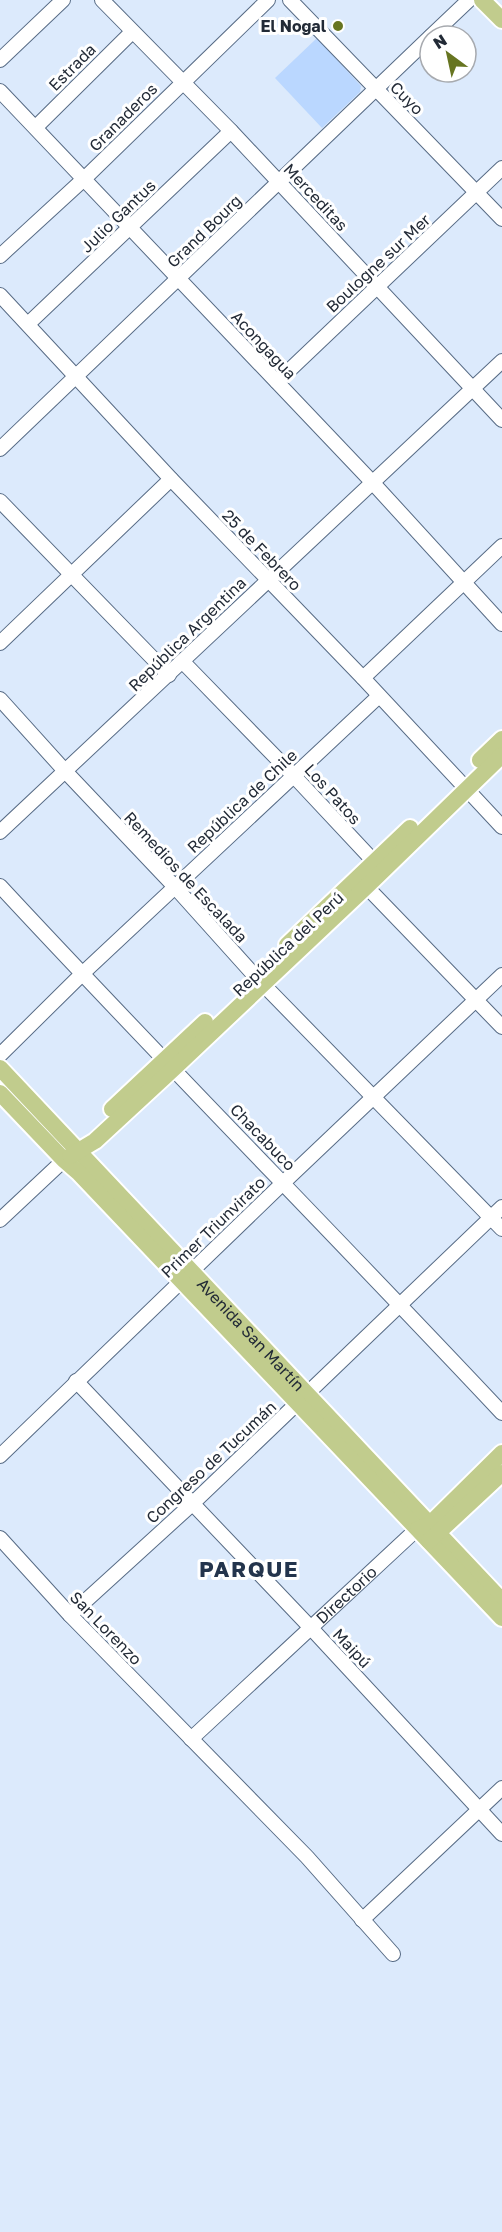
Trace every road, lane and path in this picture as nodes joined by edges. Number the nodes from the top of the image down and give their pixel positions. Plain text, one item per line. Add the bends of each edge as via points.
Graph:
1 (63, 0) edge
2 (102, 0) edge
3 (268, 0) edge
4 (290, 0) edge
5 (469, 0) edge
6 (482, 0) edge
7 (498, 0) edge
8 (502, 4) edge
9 (502, 20) edge
10 (444, 24) edge
11 (132, 32) junction
12 (418, 49) edge
13 (0, 60) edge
14 (182, 82) junction
15 (375, 89) junction
16 (0, 90) edge
17 (36, 126) junction
18 (231, 131) junction
19 (502, 168) edge
20 (85, 178) junction
21 (279, 182) junction
22 (477, 192) junction
23 (502, 219) edge
24 (131, 227) junction
25 (0, 256) edge
26 (179, 278) junction
27 (376, 287) junction
28 (0, 295) edge
29 (28, 324) junction
30 (502, 361) edge
31 (77, 376) junction
32 (277, 382) junction
33 (474, 389) junction
34 (502, 420) edge
35 (0, 449) edge
36 (171, 479) junction
37 (373, 483) junction
38 (0, 501) edge
39 (502, 546) edge
40 (71, 575) junction
41 (268, 579) junction
42 (463, 582) junction
43 (502, 624) edge
44 (0, 643) edge
45 (183, 662) junction
46 (170, 675) junction
47 (363, 678) junction
48 (379, 696) junction
49 (0, 699) edge
50 (502, 740) edge
51 (502, 755) edge
52 (65, 771) junction
53 (293, 775) junction
54 (463, 785) junction
55 (502, 827) edge
56 (0, 832) edge
57 (378, 867) junction
58 (362, 883) junction
59 (0, 886) edge
60 (175, 887) junction
61 (82, 974) junction
62 (502, 975) edge
63 (258, 979) junction
64 (476, 1000) junction
65 (502, 1027) edge
66 (0, 1055) edge
67 (168, 1065) junction
68 (0, 1068) edge
69 (0, 1093) edge
70 (373, 1096) junction
71 (71, 1155) junction
72 (284, 1182) junction
73 (502, 1207) edge
74 (491, 1218) junction
75 (0, 1220) edge
76 (502, 1229) edge
77 (186, 1276) junction
78 (400, 1304) junction
79 (76, 1381) junction
80 (302, 1398) junction
81 (502, 1413) edge
82 (502, 1453) edge
83 (0, 1456) edge
84 (502, 1473) edge
85 (192, 1503) junction
86 (428, 1532) junction
87 (0, 1538) edge
88 (502, 1601) edge
89 (70, 1615) junction
90 (502, 1618) edge
91 (311, 1628) junction
92 (191, 1738) junction
93 (502, 1788) edge
94 (479, 1809) junction
95 (502, 1834) edge
96 (362, 1920) junction
97 (393, 1953) dead end

1 - 13 street
2 - 11 street, Merceditas
3 - 14 street, Granaderos
4 - 15 street, Cuyo
5 - 10 street, Grand Bourg
6 - 9 main road
7 - 8 main road
11 - 14 street, Merceditas
11 - 17 street, Estrada
12 - 15 street, Grand Bourg
14 - 18 street, Merceditas
14 - 20 street, Granaderos
15 - 21 street, Grand Bourg
15 - 22 street, Cuyo
16 - 17 street, Acongagua
17 - 20 street, Acongagua
18 - 21 street, Merceditas
18 - 24 street, Julio Gantus
19 - 22 street, Boulogne sur Mer
20 - 24 street, Acongagua
20 - 25 street, Granaderos
21 - 26 street, Grand Bourg
21 - 27 street, Merceditas
22 - 23 street, Cuyo
22 - 27 street, Boulogne sur Mer
24 - 26 street, Acongagua
24 - 29 street, Julio Gantus
26 - 31 street, Grand Bourg
26 - 32 street, Acongagua
27 - 32 street, Boulogne sur Mer
27 - 33 street, Merceditas
28 - 29 street, 25 de Febrero
29 - 31 street, 25 de Febrero
30 - 33 street, República Argentina
31 - 35 street, Grand Bourg
31 - 36 street, 25 de Febrero
32 - 37 street, Acongagua
33 - 34 street, Merceditas
33 - 37 street, República Argentina
36 - 40 street
36 - 41 street, 25 de Febrero
37 - 41 street, República Argentina
37 - 42 street, Acongagua
38 - 40 street
39 - 42 street
40 - 44 street
40 - 46 street
41 - 45 street, República Argentina
41 - 47 street, 25 de Febrero
42 - 43 street, Acongagua
42 - 47 street
45 - 46 street, República Argentina
45 - 53 street, Los Patos
46 - 52 street, República Argentina
47 - 48 street, 25 de Febrero
48 - 53 street, República de Chile
48 - 54 street, 25 de Febrero
49 - 52 street, Remedios de Escalada
50 - 54 main road, República del Perú
51 - 54 main road, República del Perú
52 - 56 street, República Argentina
52 - 60 street, Remedios de Escalada
53 - 57 street, Los Patos
53 - 60 street, República de Chile
54 - 55 street, 25 de Febrero
54 - 57 main road, República del Perú
57 - 58 main road, República del Perú
58 - 63 main road, República del Perú
58 - 64 street
59 - 61 street, Chacabuco
60 - 61 street, República de Chile
60 - 63 street, Remedios de Escalada
61 - 66 street, República de Chile
61 - 67 street, Chacabuco
62 - 64 street, Primer Triunvirato
63 - 67 main road, República del Perú
63 - 70 street, Remedios de Escalada
64 - 65 street
64 - 70 street, Primer Triunvirato
67 - 71 main road, República del Perú via 95,1141
67 - 72 street, Chacabuco
68 - 71 main road, Avenida San Martín
69 - 71 main road, Avenida San Martín
70 - 72 street, Primer Triunvirato
70 - 74 street, Remedios de Escalada
71 - 75 street, República del Perú
71 - 77 main road, Avenida San Martín via 79,1173
72 - 77 street, Primer Triunvirato
72 - 78 street, Chacabuco
73 - 74 street, Congreso de Tucumán
74 - 76 street, Remedios de Escalada
74 - 78 street, Congreso de Tucumán
77 - 79 street, Primer Triunvirato
77 - 80 main road, Avenida San Martín
78 - 80 street, Congreso de Tucumán
78 - 81 street, Chacabuco
79 - 83 street, Primer Triunvirato
79 - 85 street, Maipú
80 - 85 street, Congreso de Tucumán
80 - 86 main road, Avenida San Martín
82 - 86 main road, Directorio
84 - 86 main road, Directorio
85 - 89 street, Congreso de Tucumán
85 - 91 street, Maipú
86 - 88 main road, Avenida San Martín
86 - 90 main road, Avenida San Martín
86 - 91 street, Directorio
87 - 89 street, San Lorenzo
89 - 92 street, San Lorenzo
91 - 92 street, Directorio
91 - 94 street, Maipú
92 - 96 street, San Lorenzo via 307,1857
93 - 94 street
94 - 95 street, Maipú
94 - 96 street
96 - 97 street, San Lorenzo

